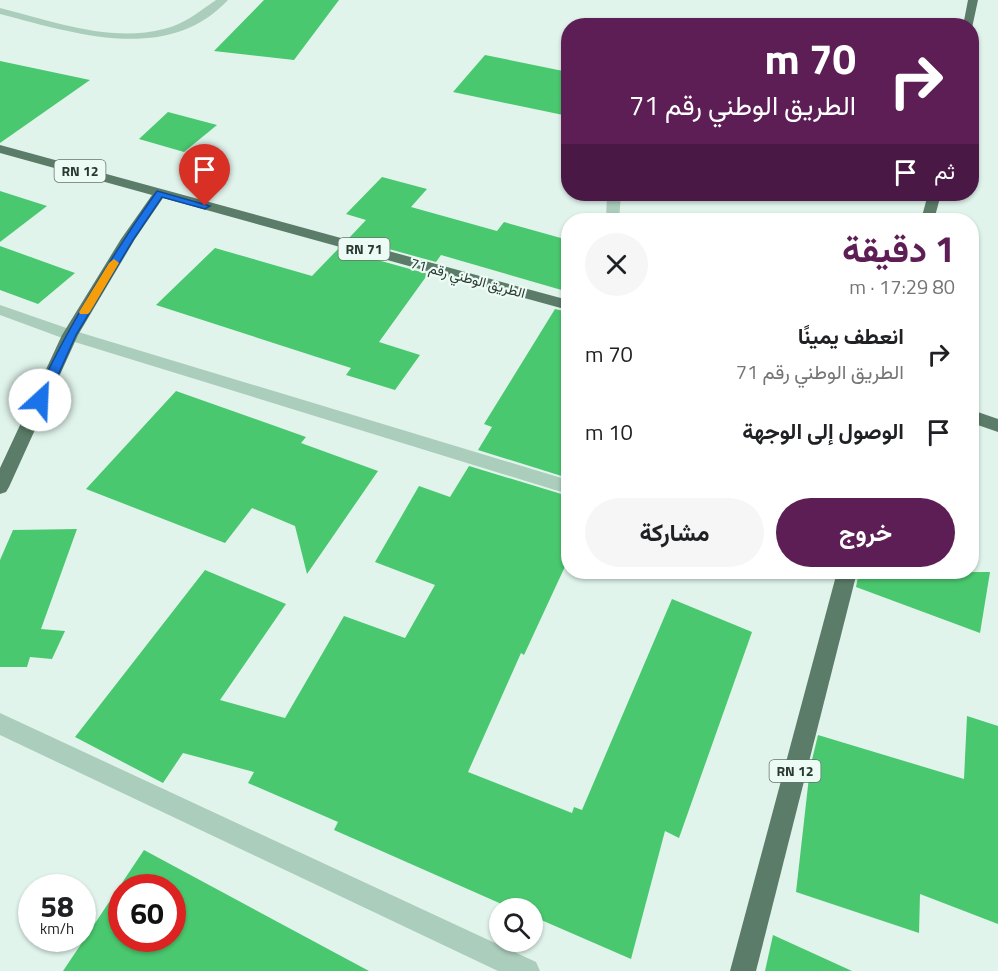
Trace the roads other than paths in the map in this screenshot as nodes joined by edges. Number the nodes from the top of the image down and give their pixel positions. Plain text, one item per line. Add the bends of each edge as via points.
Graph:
1 (223, 0) edge
2 (973, 0) edge
3 (0, 11) edge
4 (970, 18) edge
5 (0, 149) edge
6 (160, 193) junction
7 (561, 303) edge
8 (0, 310) edge
9 (70, 335) junction
10 (979, 419) edge
11 (998, 426) edge
12 (561, 485) edge
13 (0, 487) edge
14 (842, 579) edge
15 (0, 724) edge
16 (526, 971) edge
17 (743, 971) edge

1 - 3 street via 168,32 143,35 92,32
2 - 4 main road
5 - 6 main road, RN 12
6 - 7 main road, الطريق الوطني رقم 71 / RN 71
6 - 9 main road
8 - 9 street
9 - 12 street
9 - 13 main road
10 - 11 main road
14 - 17 main road, RN 12
15 - 16 street

